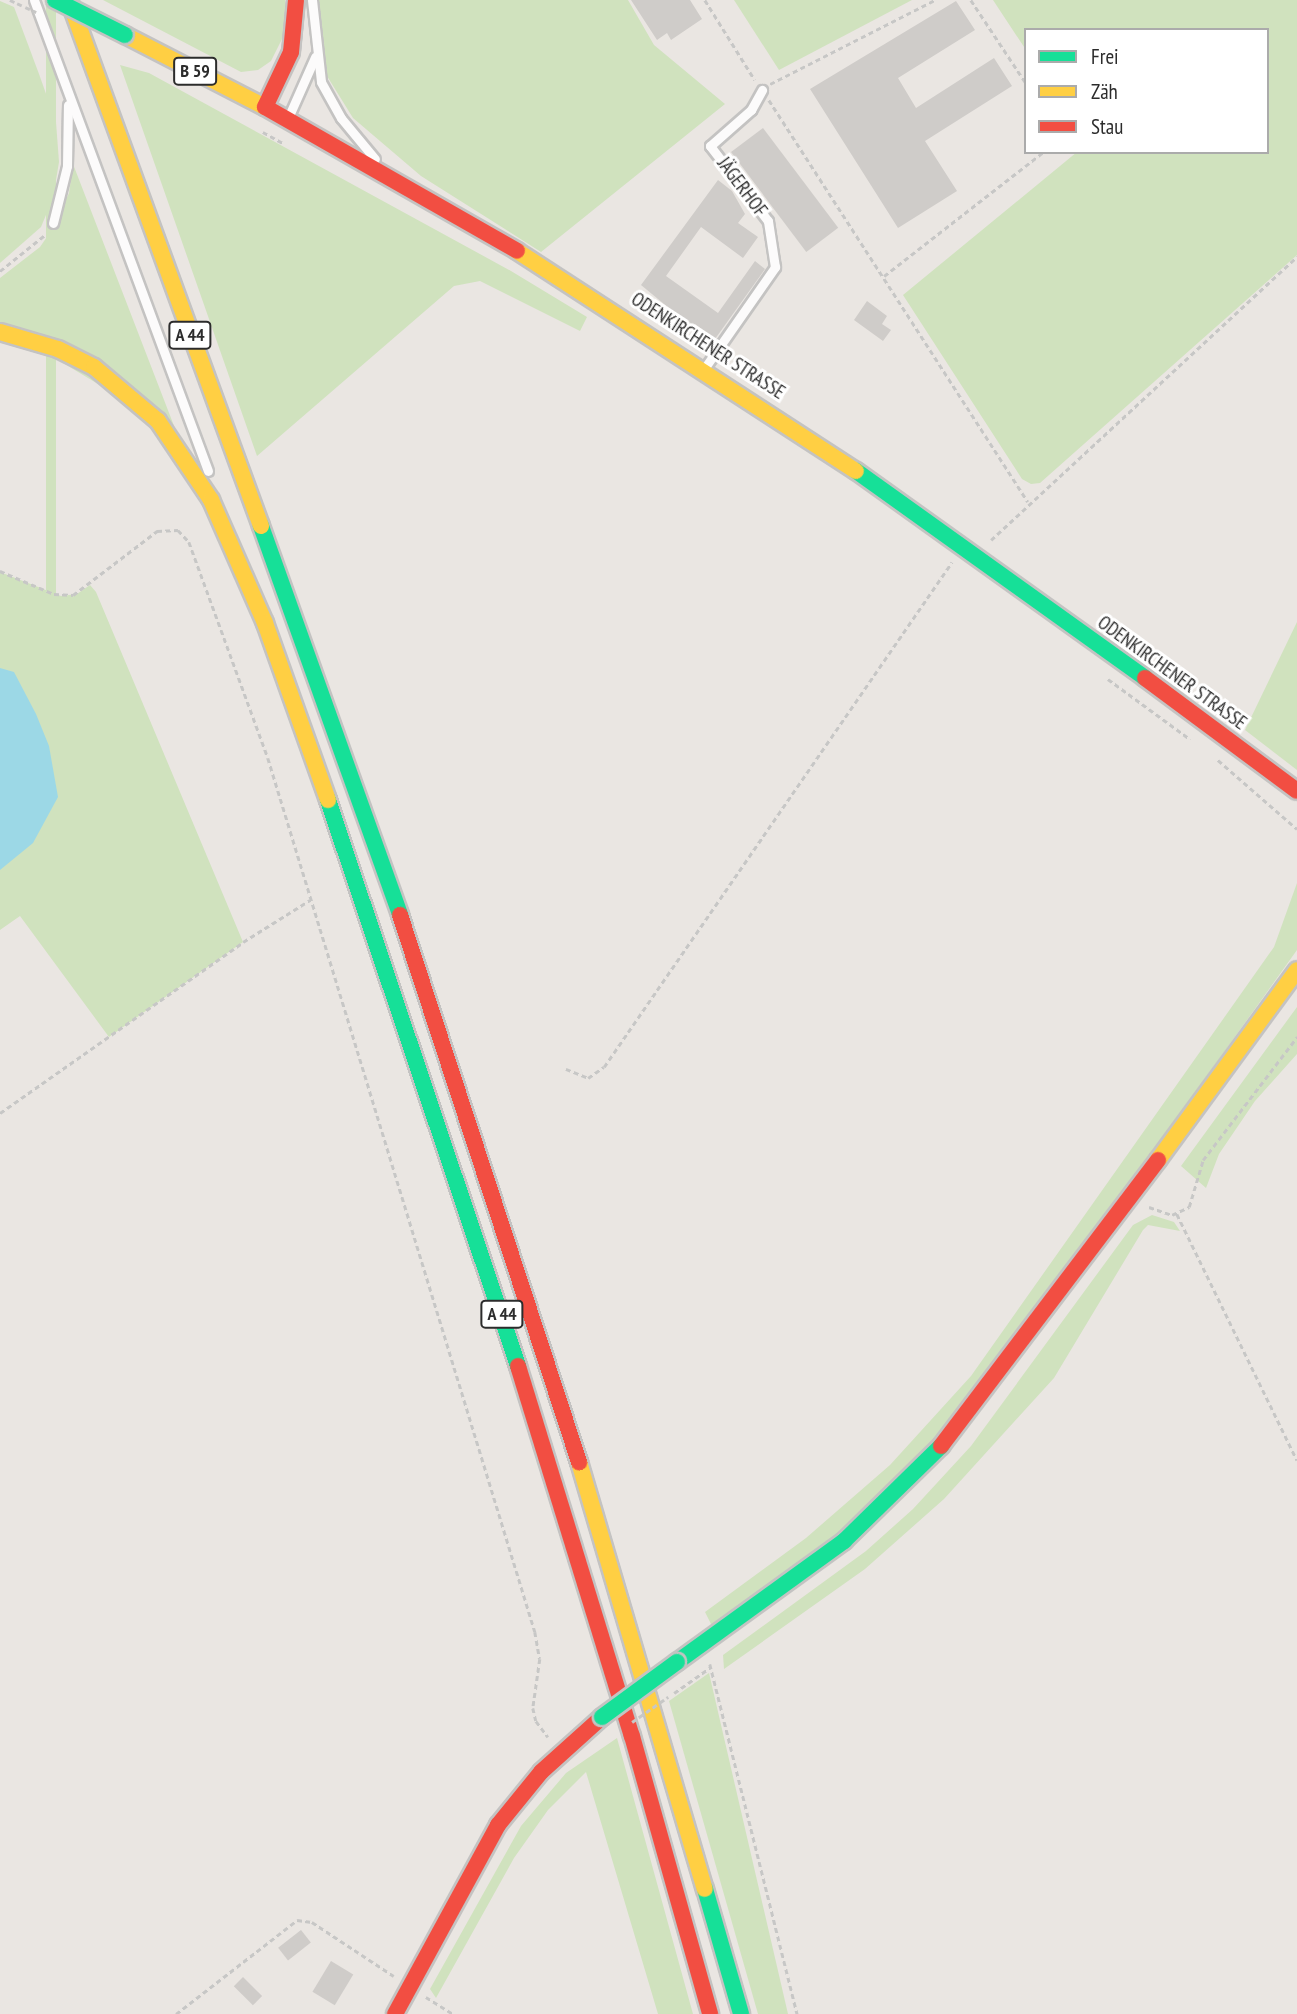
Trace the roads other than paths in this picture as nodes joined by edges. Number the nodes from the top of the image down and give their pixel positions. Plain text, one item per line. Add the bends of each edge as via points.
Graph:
1 (34, 0) edge
2 (55, 0) edge
3 (69, 0) edge
4 (296, 0) edge
5 (312, 0) edge
6 (315, 55) junction
7 (65, 86) junction
8 (762, 90) road end
9 (265, 107) junction
10 (287, 119) junction
11 (390, 176) junction
12 (53, 223) road end
13 (0, 332) edge
14 (705, 368) junction
15 (265, 623) junction
16 (1297, 791) edge
17 (1297, 970) edge
18 (395, 2014) edge
19 (710, 2014) edge
20 (741, 2014) edge

1 - 7 lane
2 - 9 main road, ODENKIRCHENER STRASSE / B 59, bridge
3 - 20 main road, A 44 via 369,823 451,1062 576,1447
4 - 9 main road via 290,52
5 - 6 lane
6 - 10 lane
6 - 11 lane via 331,102
7 - 12 lane via 70,137
7 - 15 lane
8 - 14 lane, JÄGERHOF via 751,110 710,146 768,221 775,267
9 - 10 main road, ODENKIRCHENER STRASSE / B 59
10 - 11 main road, ODENKIRCHENER STRASSE / B 59
11 - 14 main road, ODENKIRCHENER STRASSE / B 59
13 - 15 main road via 58,349 94,367 158,421 211,500
14 - 16 main road, ODENKIRCHENER STRASSE / B 59 via 976,554
15 - 19 main road, A 44 via 363,895 491,1278 632,1736
17 - 18 main road, bridge via 1001,1372 907,1483 834,1549 602,1717 561,1752 498,1825

